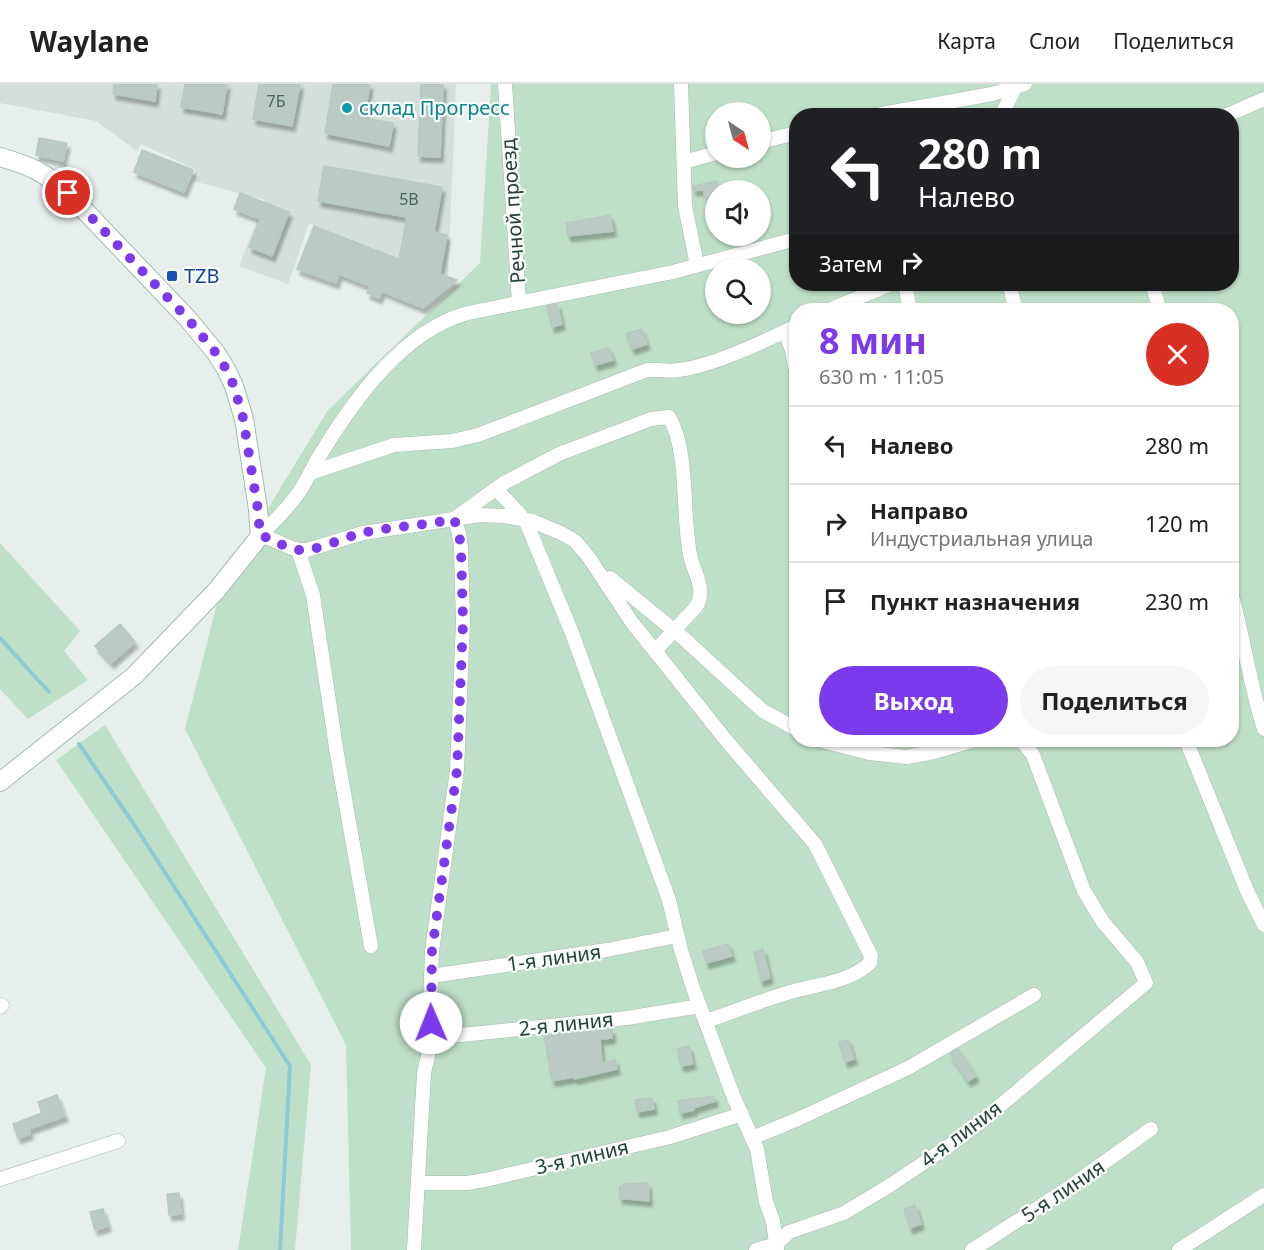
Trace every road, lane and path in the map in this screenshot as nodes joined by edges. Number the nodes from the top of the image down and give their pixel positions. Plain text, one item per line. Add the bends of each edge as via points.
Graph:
1 (505, 84) edge
2 (681, 84) edge
3 (1019, 85) edge
4 (1264, 99) edge
5 (915, 108) edge
6 (1006, 108) edge
7 (1239, 110) edge
8 (789, 135) edge
9 (771, 139) edge
10 (705, 156) edge
11 (0, 157) edge
12 (684, 162) junction
13 (789, 241) edge
14 (697, 265) junction
15 (874, 291) edge
16 (519, 303) junction
17 (846, 303) edge
18 (789, 330) edge
19 (310, 473) junction
20 (496, 489) junction
21 (454, 519) junction
22 (523, 519) junction
23 (260, 536) junction
24 (298, 550) junction
25 (588, 556) junction
26 (1239, 621) edge
27 (674, 631) junction
28 (655, 651) junction
29 (789, 725) edge
30 (1264, 729) edge
31 (846, 747) edge
32 (951, 747) edge
33 (1027, 747) edge
34 (1189, 747) edge
35 (0, 783) edge
36 (1264, 925) edge
37 (677, 936) junction
38 (371, 946) dead end
39 (431, 976) junction
40 (1034, 995) dead end
41 (700, 1006) junction
42 (706, 1021) junction
43 (432, 1038) junction
44 (742, 1114) junction
45 (1151, 1129) dead end
46 (752, 1138) junction
47 (118, 1141) dead end
48 (0, 1179) edge
49 (419, 1183) junction
50 (1264, 1195) edge
51 (777, 1247) edge
52 (414, 1250) edge
53 (756, 1250) edge
54 (972, 1250) edge
55 (1179, 1250) edge

1 - 16 street, Речной проезд
2 - 12 street
3 - 5 street
3 - 6 street
4 - 7 street
8 - 9 street
10 - 12 street
11 - 23 main road via 47,175 68,193 216,353 234,386 243,418
12 - 14 street via 685,206
13 - 14 street
14 - 16 street
15 - 17 street
16 - 19 street via 454,317 416,340 351,408
18 - 19 street via 691,368 647,370 478,435 394,445
19 - 23 street via 295,499
20 - 21 street
20 - 22 street
20 - 27 street via 576,446 651,419 669,417 682,464 686,540 702,591 696,607
21 - 22 street via 494,515
21 - 24 street via 363,533
21 - 39 street via 461,548 463,622 457,770
22 - 25 street via 561,532
22 - 37 street via 572,633 669,900
23 - 24 street
23 - 35 main road via 216,591 134,676
24 - 38 street via 313,595
25 - 27 street
25 - 28 street
26 - 30 street
27 - 28 street
27 - 29 street via 763,711
28 - 42 street via 815,844 871,956 865,968 847,976
31 - 32 street via 906,757
33 - 51 street, 4-я линия via 1084,891 1103,922 1137,962 1146,983 950,1145 844,1213 789,1232
34 - 36 street
37 - 39 street, 1-я линия
37 - 41 street
39 - 43 street
40 - 46 street via 908,1068
41 - 42 street
41 - 43 street, 2-я линия via 627,1018
42 - 44 street
43 - 49 street via 424,1073
44 - 46 street
44 - 49 street, 3-я линия via 670,1137 485,1180
45 - 54 street, 5-я линия
46 - 51 street
47 - 48 street
49 - 52 street
50 - 55 street
51 - 53 street, 4-я линия

